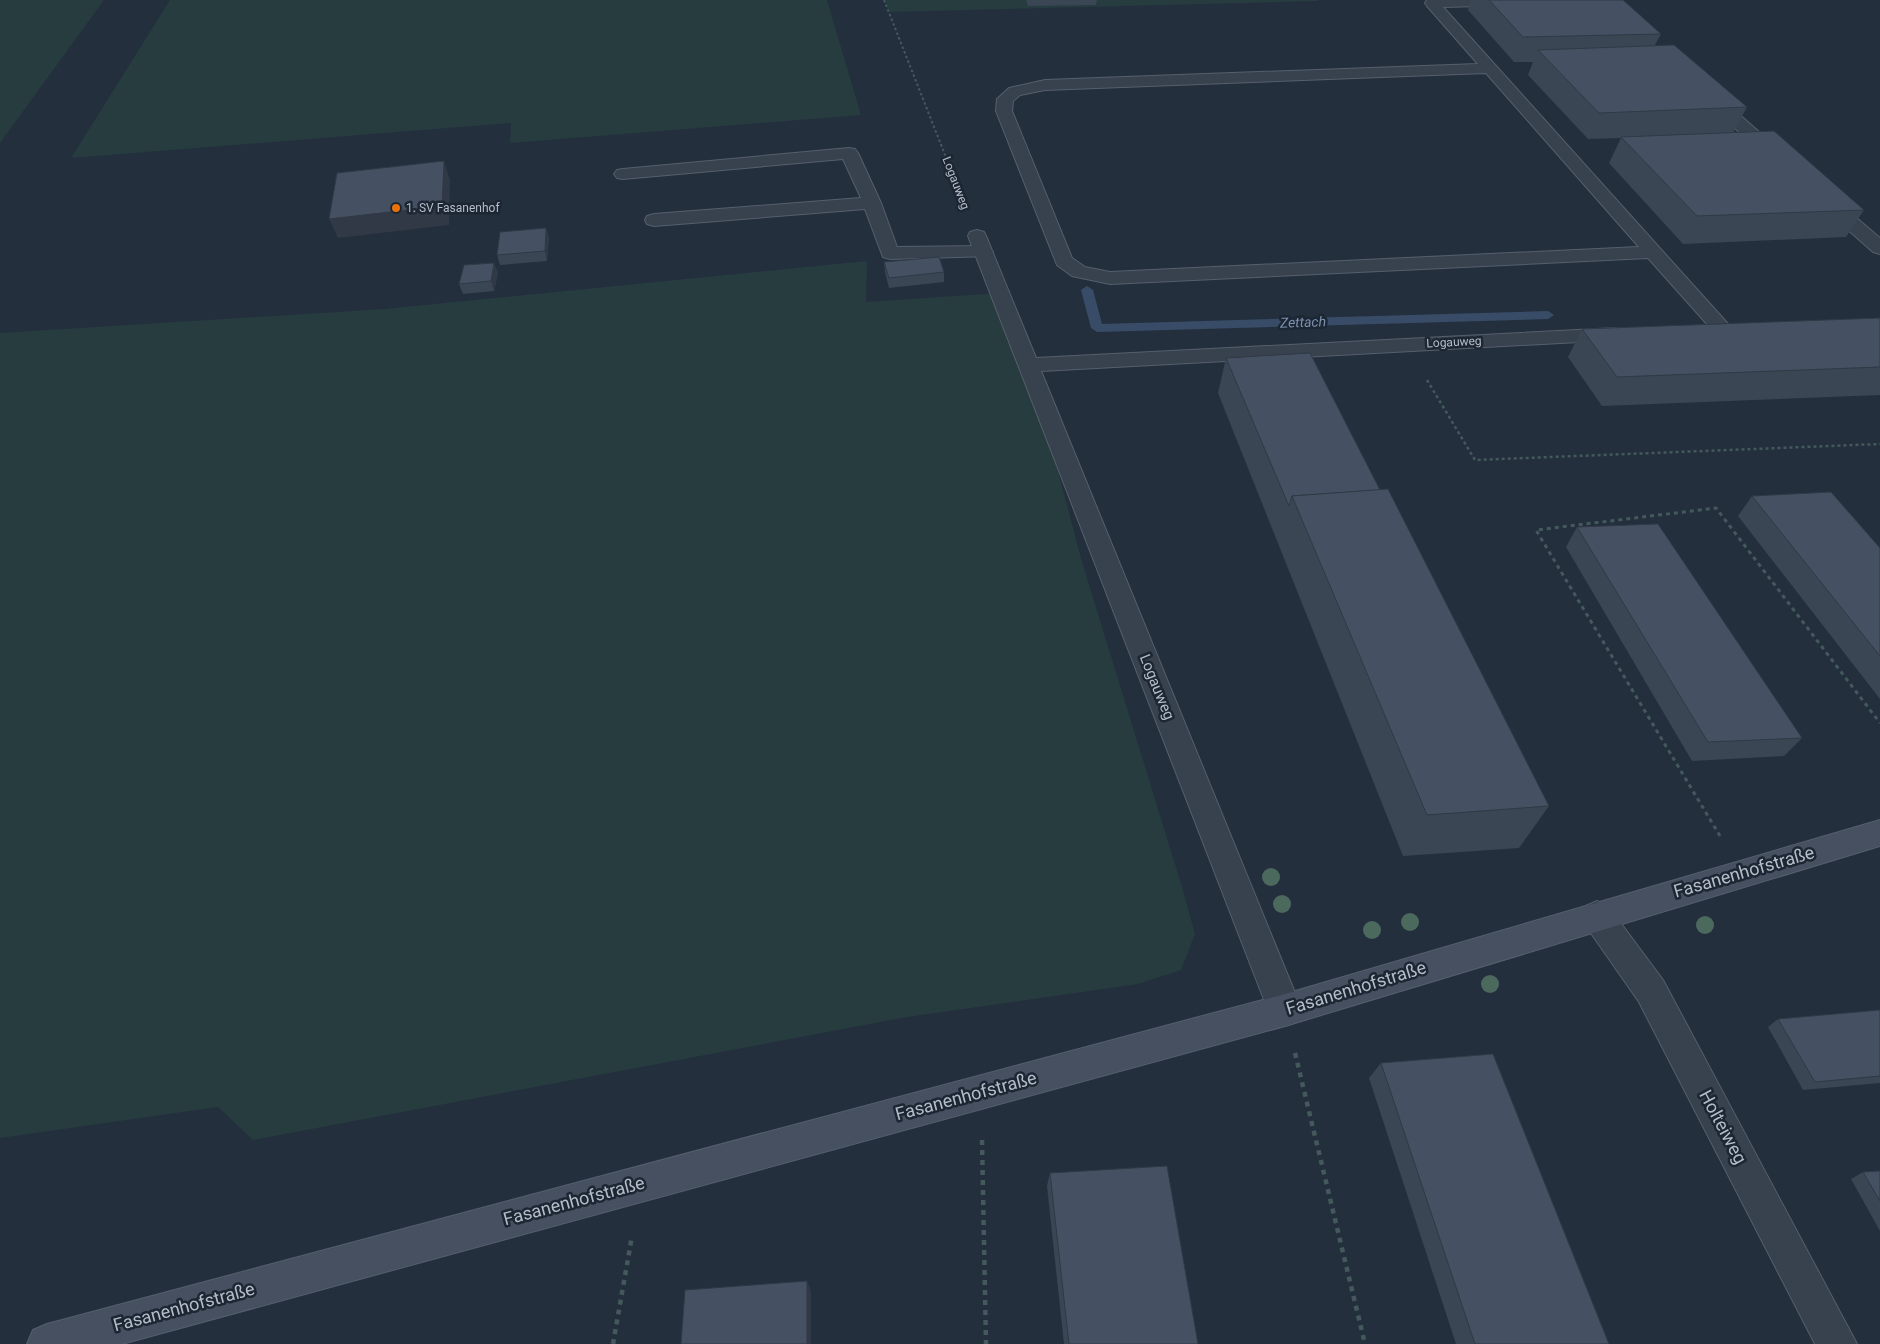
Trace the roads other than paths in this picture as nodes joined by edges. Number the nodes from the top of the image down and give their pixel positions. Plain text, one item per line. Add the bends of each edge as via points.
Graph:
1 (1553, 0) edge
2 (1490, 68) junction
3 (1702, 90) edge
4 (1788, 167) edge
5 (623, 174) dead end
6 (1810, 186) edge
7 (872, 202) junction
8 (654, 220) dead end
9 (1880, 248) edge
10 (1654, 252) junction
11 (1692, 330) edge
12 (1633, 333) edge
13 (1028, 365) junction
14 (1880, 833) edge
15 (1597, 916) junction
16 (1285, 1010) junction
17 (47, 1344) edge
18 (1837, 1344) edge

1 - 2 street via 1432,3
2 - 10 street
2 - 10 street via 1045,85 1015,91 1005,99 1004,111 1064,261 1079,272 1110,278
3 - 4 street
5 - 7 street via 849,153
6 - 9 street
7 - 8 street
7 - 13 street, Logauweg via 890,253 980,244
10 - 11 street via 1732,328
12 - 13 street, Logauweg
13 - 16 street, Logauweg
14 - 15 street, Fasanenhofstraße
15 - 16 street, Fasanenhofstraße
15 - 18 street, Holteiweg via 1651,991
16 - 17 street, Fasanenhofstraße

